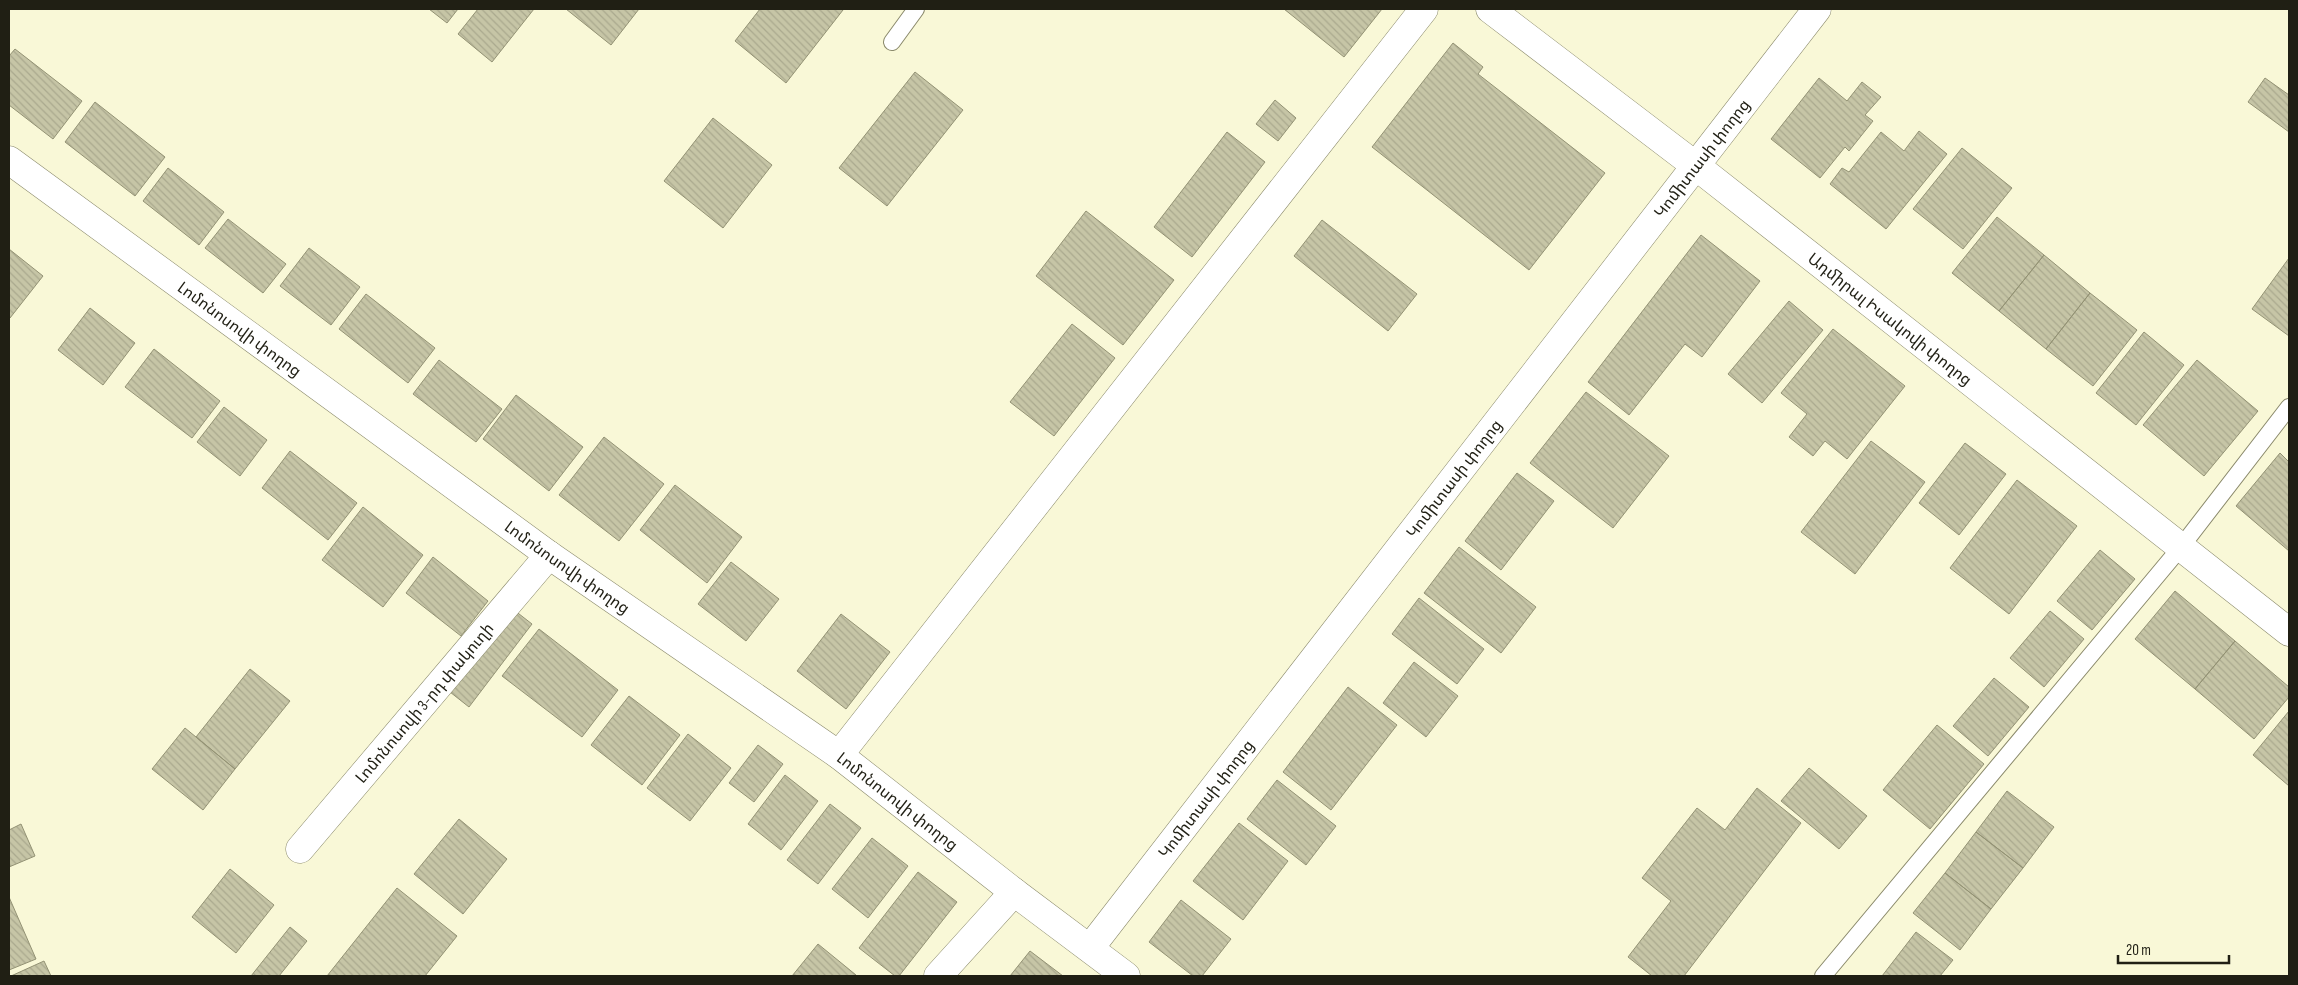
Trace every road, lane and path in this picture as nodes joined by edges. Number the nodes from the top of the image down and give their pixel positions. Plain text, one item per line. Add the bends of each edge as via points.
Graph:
1 (916, 9) edge
2 (1424, 9) edge
3 (1490, 9) edge
4 (1817, 9) edge
5 (892, 42) dead end
6 (9, 160) edge
7 (1696, 166) junction
8 (2289, 407) edge
9 (2181, 547) junction
10 (549, 555) junction
11 (2289, 632) edge
12 (839, 755) junction
13 (300, 849) dead end
14 (1014, 892) junction
15 (1090, 948) junction
16 (938, 976) edge
17 (1126, 976) edge
18 (1823, 976) edge

1 - 5 lane
2 - 12 street
3 - 7 street, Ադմիրալ Իսակովի փողոց
4 - 7 street, Կոմիտասի փողոց
6 - 10 street, Լոմոնոսովի փողոց
7 - 9 street, Ադմիրալ Իսակովի փողոց
7 - 15 street, Կոմիտասի փողոց
8 - 9 lane
9 - 11 street, Ադմիրալ Իսակովի փողոց
9 - 18 lane
10 - 12 street, Լոմոնոսովի փողոց
10 - 13 street, Լոմոնոսովի 3-րդ փակուղի
12 - 14 street, Լոմոնոսովի փողոց
14 - 15 street, Լոմոնոսովի փողոց
14 - 16 street
15 - 17 street, Լոմոնոսովի փողոց

